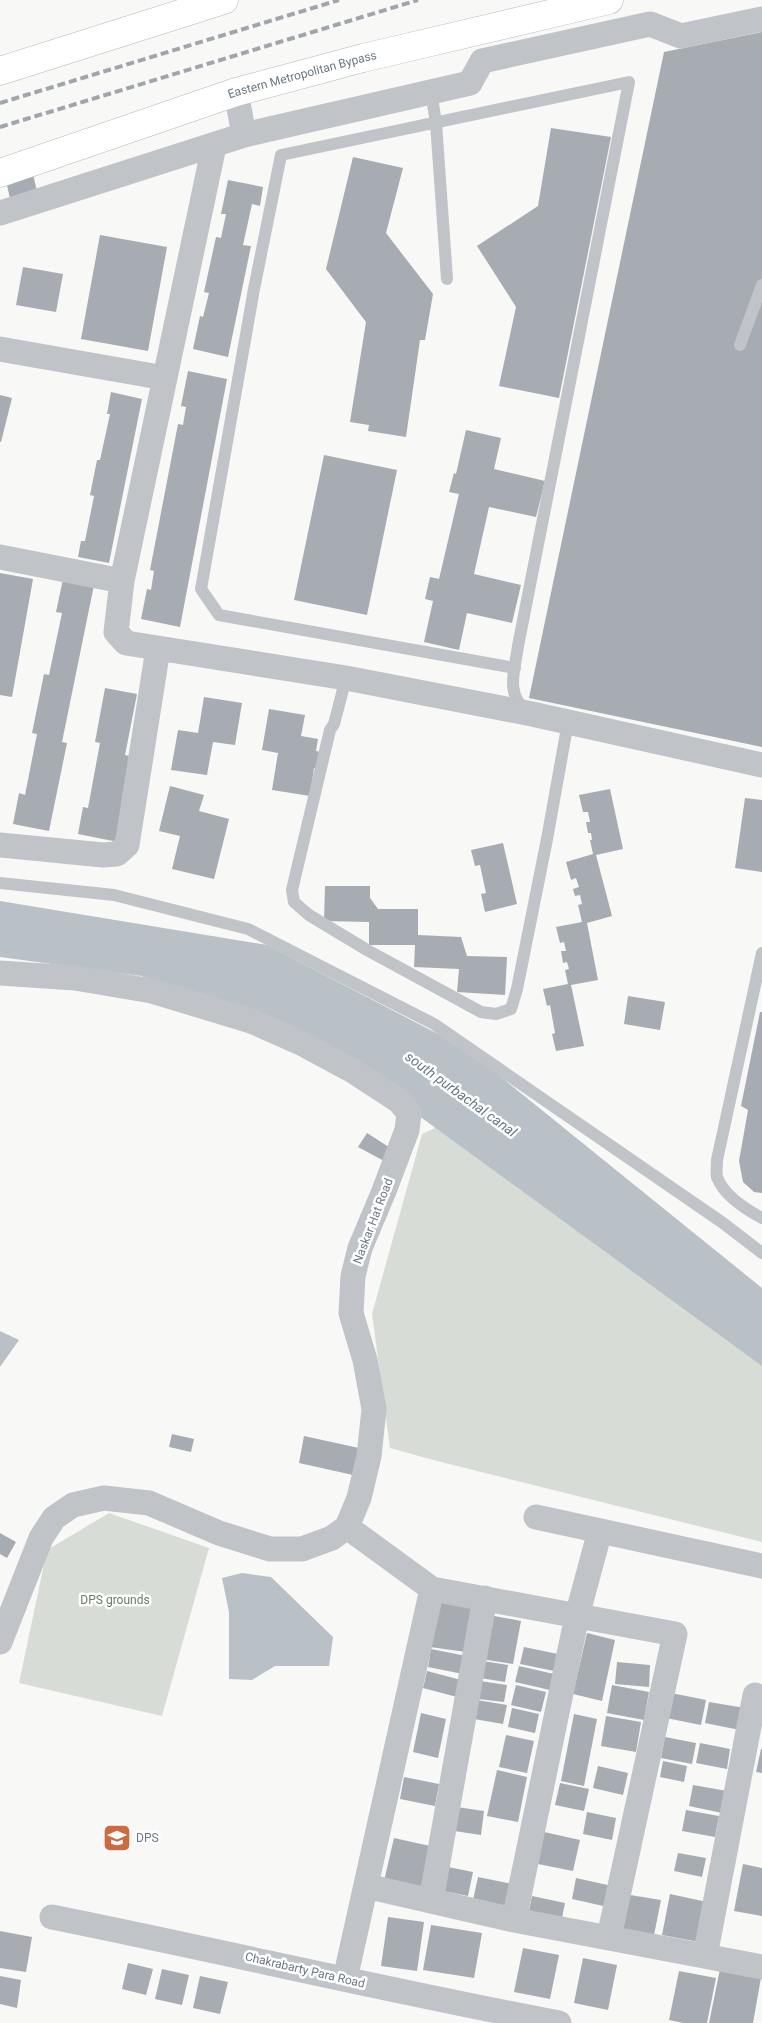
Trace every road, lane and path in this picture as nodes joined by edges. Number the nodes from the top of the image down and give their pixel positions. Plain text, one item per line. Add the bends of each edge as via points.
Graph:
1 (224, 0) edge
2 (609, 0) edge
3 (762, 19) edge
4 (0, 71) edge
5 (432, 91) junction
6 (236, 92) junction
7 (436, 123) junction
8 (244, 135) junction
9 (214, 146) junction
10 (0, 173) edge
11 (0, 213) edge
12 (447, 279) dead end
13 (762, 285) edge
14 (740, 345) dead end
15 (0, 349) edge
16 (165, 378) junction
17 (0, 557) edge
18 (122, 581) junction
19 (158, 649) junction
20 (515, 668) junction
21 (346, 678) junction
22 (532, 714) junction
23 (568, 722) junction
24 (762, 765) edge
25 (0, 845) edge
26 (0, 883) edge
27 (762, 953) edge
28 (0, 973) edge
29 (762, 1218) edge
30 (762, 1253) edge
31 (536, 1517) dead end
32 (347, 1527) junction
33 (600, 1531) junction
34 (762, 1566) edge
35 (432, 1589) junction
36 (485, 1598) junction
37 (577, 1616) junction
38 (0, 1642) edge
39 (755, 1694) dead end
40 (366, 1886) junction
41 (431, 1901) junction
42 (52, 1917) dead end
43 (514, 1920) junction
44 (609, 1937) junction
45 (705, 1956) junction
46 (762, 1967) edge
47 (345, 1979) junction
48 (456, 2014) edge
49 (559, 2023) edge

1 - 4 main road
2 - 6 main road, Eastern Metropolitan Bypass via 362,58
3 - 5 street via 681,36 650,24 482,61 470,83
5 - 7 lane
5 - 8 street
6 - 8 street
6 - 10 main road, Eastern Metropolitan Bypass
7 - 12 lane
7 - 20 lane via 629,82
7 - 20 lane via 281,155 201,588 219,615
8 - 9 street
9 - 11 street
9 - 16 street
13 - 14 lane
15 - 16 street
16 - 18 street
17 - 18 street
18 - 19 street via 116,632 126,643
19 - 21 street
19 - 25 street via 127,845 117,854 103,855
20 - 22 lane via 512,688 517,703
21 - 22 street
21 - 23 lane via 330,730 292,890 294,902 308,915 359,945 481,1012 496,1014 511,1009 517,989
22 - 23 street
23 - 24 street
26 - 30 lane via 114,895 248,929 434,1024
27 - 29 lane via 717,1160 717,1176 727,1194
28 - 32 street, Naskar Hat Road via 75,978 152,991 251,1021 302,1043 353,1071 400,1100 409,1113 407,1130 360,1248 353,1276 351,1313 365,1360 374,1408 369,1456 359,1498
31 - 33 street
32 - 35 street
32 - 38 street via 332,1538 302,1550 270,1549 219,1533 148,1502 104,1498 73,1505 54,1518 41,1538
33 - 34 street
33 - 37 street
35 - 36 street
35 - 40 street
36 - 37 street
36 - 41 street
37 - 43 street
37 - 44 street via 675,1634
39 - 45 street
40 - 41 street
40 - 47 street
41 - 43 street
42 - 47 street, Chakrabarty Para Road
43 - 44 street
44 - 45 street
45 - 46 street
47 - 48 street, Chakrabarty Para Road
48 - 49 street, Chakrabarty Para Road

